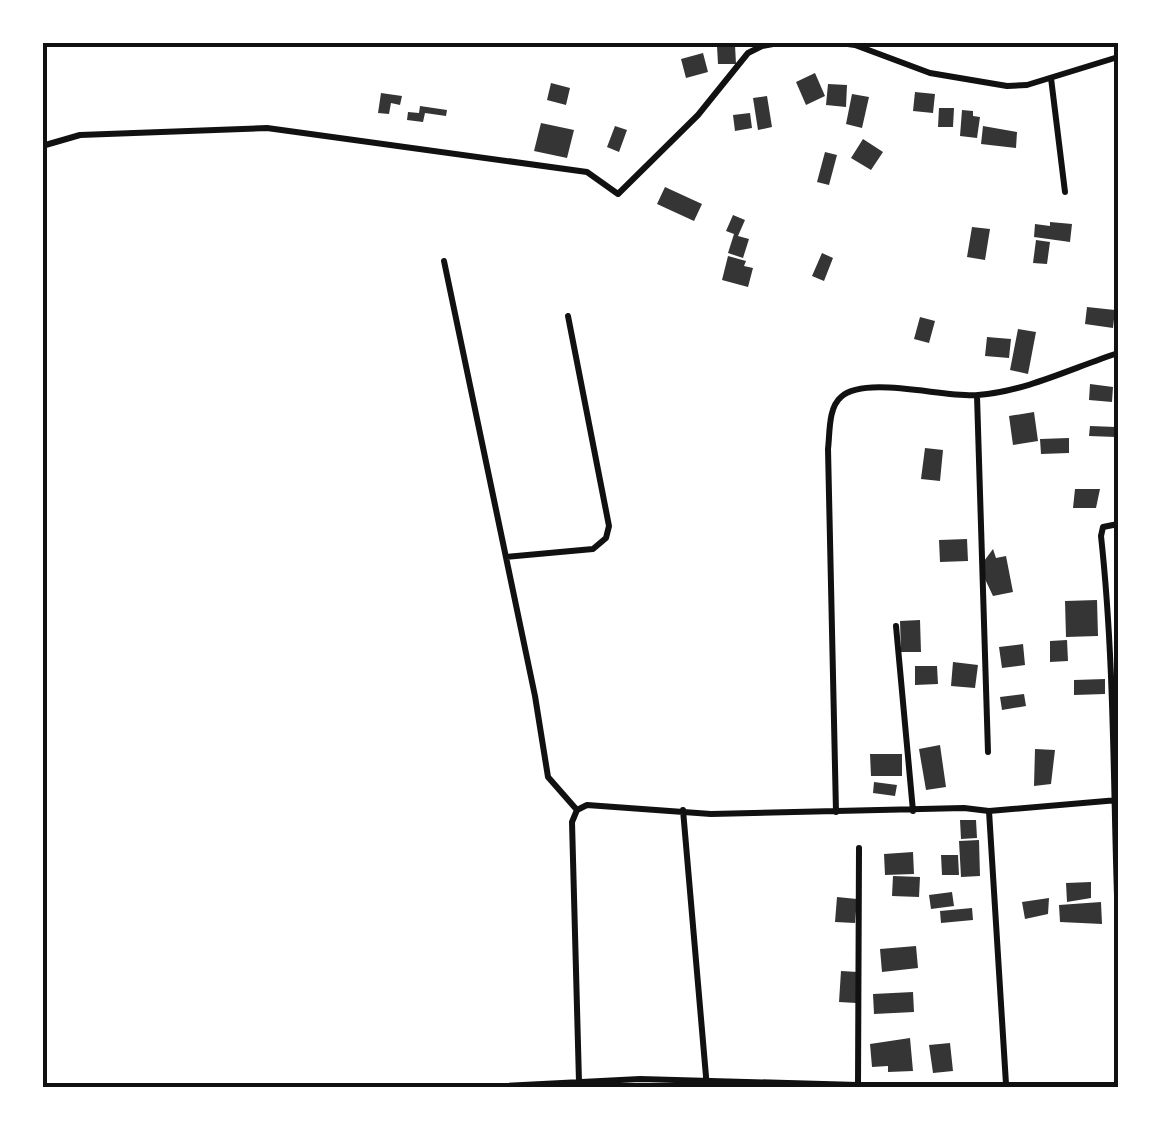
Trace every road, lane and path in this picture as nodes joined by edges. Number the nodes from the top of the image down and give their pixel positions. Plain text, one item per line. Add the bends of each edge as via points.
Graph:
1 (784, 42) edge
2 (833, 42) edge
3 (1118, 57) edge
4 (1051, 78) junction
5 (42, 146) edge
6 (1065, 192) dead end
7 (444, 262) dead end
8 (568, 316) dead end
9 (1118, 354) edge
10 (977, 396) junction
11 (1118, 524) edge
12 (506, 557) junction
13 (896, 626) dead end
14 (988, 752) dead end
15 (1116, 800) edge
16 (577, 810) junction
17 (684, 810) junction
18 (913, 811) junction
19 (989, 811) junction
20 (836, 812) junction
21 (860, 848) dead end
22 (1118, 924) edge
23 (42, 1070) edge
24 (579, 1082) junction
25 (707, 1084) edge
26 (1118, 1085) edge
27 (858, 1086) edge
28 (1006, 1086) edge
29 (44, 1088) edge
30 (464, 1088) edge

1 - 5 street via 748,53 698,115 618,194 587,172 266,128 80,135
2 - 4 street via 930,73 1007,86
3 - 4 street
4 - 6 street
7 - 12 street
8 - 12 street via 606,538 593,549
9 - 10 street via 1042,382
10 - 14 street
10 - 20 street via 869,388 844,394 836,404 828,449
11 - 15 street via 1103,527 1101,536
12 - 16 street via 548,777
13 - 18 street
15 - 19 street
15 - 22 street
16 - 17 street
16 - 24 street via 572,822
17 - 20 street
17 - 25 street
18 - 19 street
18 - 20 street
19 - 28 street
21 - 27 street
23 - 29 street
24 - 25 street
24 - 30 street
25 - 27 street
26 - 28 street
27 - 28 street

